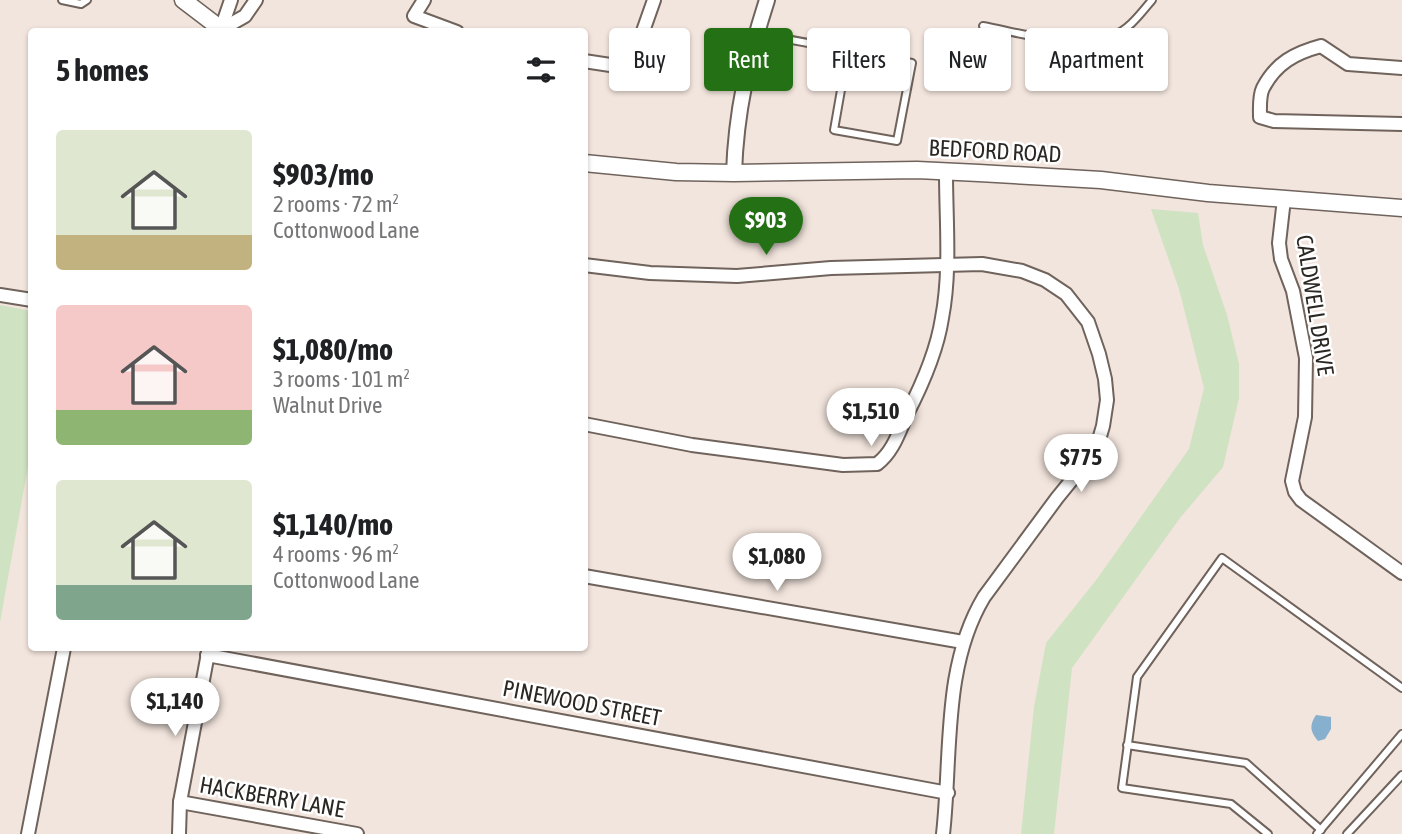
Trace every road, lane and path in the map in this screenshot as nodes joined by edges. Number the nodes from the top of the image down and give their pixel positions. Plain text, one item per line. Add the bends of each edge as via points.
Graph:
1 (62, 0) edge
2 (87, 0) edge
3 (183, 0) edge
4 (231, 0) edge
5 (256, 0) edge
6 (424, 0) edge
7 (654, 0) edge
8 (766, 0) edge
9 (1152, 0) edge
10 (984, 26) dead end
11 (218, 28) edge
12 (223, 28) edge
13 (227, 28) edge
14 (446, 28) edge
15 (758, 28) edge
16 (848, 50) joint
17 (588, 62) edge
18 (1402, 68) edge
19 (743, 91) edge
20 (1402, 124) edge
21 (588, 163) edge
22 (734, 173) junction
23 (946, 173) junction
24 (1284, 199) junction
25 (1402, 208) edge
26 (588, 265) edge
27 (947, 265) junction
28 (0, 295) edge
29 (28, 299) edge
30 (588, 425) edge
31 (1402, 573) edge
32 (588, 577) edge
33 (963, 642) junction
34 (63, 651) edge
35 (208, 651) edge
36 (1402, 688) edge
37 (1402, 734) edge
38 (1127, 745) junction
39 (1402, 775) edge
40 (948, 793) junction
41 (180, 802) junction
42 (1319, 832) edge
43 (28, 834) edge
44 (179, 834) edge
45 (356, 834) edge
46 (943, 834) edge
47 (1268, 834) edge
48 (1347, 834) edge

1 - 2 lane via 81,4
3 - 11 main road
4 - 12 street
5 - 13 street via 245,16
6 - 14 street via 414,16
7 - 17 street via 630,68
8 - 15 street
9 - 10 lane via 1114,36 1086,42
16 - 16 lane via 912,63 897,141 834,130
18 - 20 street via 1348,64 1321,46 1297,52 1282,63 1262,90 1260,117
19 - 22 street
21 - 22 main road, BEDFORD ROAD
22 - 23 main road, BEDFORD ROAD
23 - 24 main road, BEDFORD ROAD via 1101,180
23 - 27 street
24 - 25 main road, BEDFORD ROAD
24 - 31 street, CALDWELL DRIVE via 1279,243 1293,291 1307,378 1305,417 1293,470 1295,492
26 - 27 street via 650,273 737,275
27 - 30 street via 942,320 927,370 890,450 877,464 844,465 692,445
27 - 33 street via 982,264 1022,271 1066,294 1088,321 1107,400 1098,443 984,597
28 - 29 street
32 - 33 street
33 - 40 street via 954,689
34 - 43 street
35 - 40 street, PINEWOOD STREET
35 - 41 street
36 - 38 lane via 1222,558 1138,677
37 - 42 lane
38 - 42 lane via 1246,763
38 - 47 lane via 1122,788 1231,804
39 - 48 lane
40 - 46 street
41 - 44 street
41 - 45 street, HACKBERRY LANE

